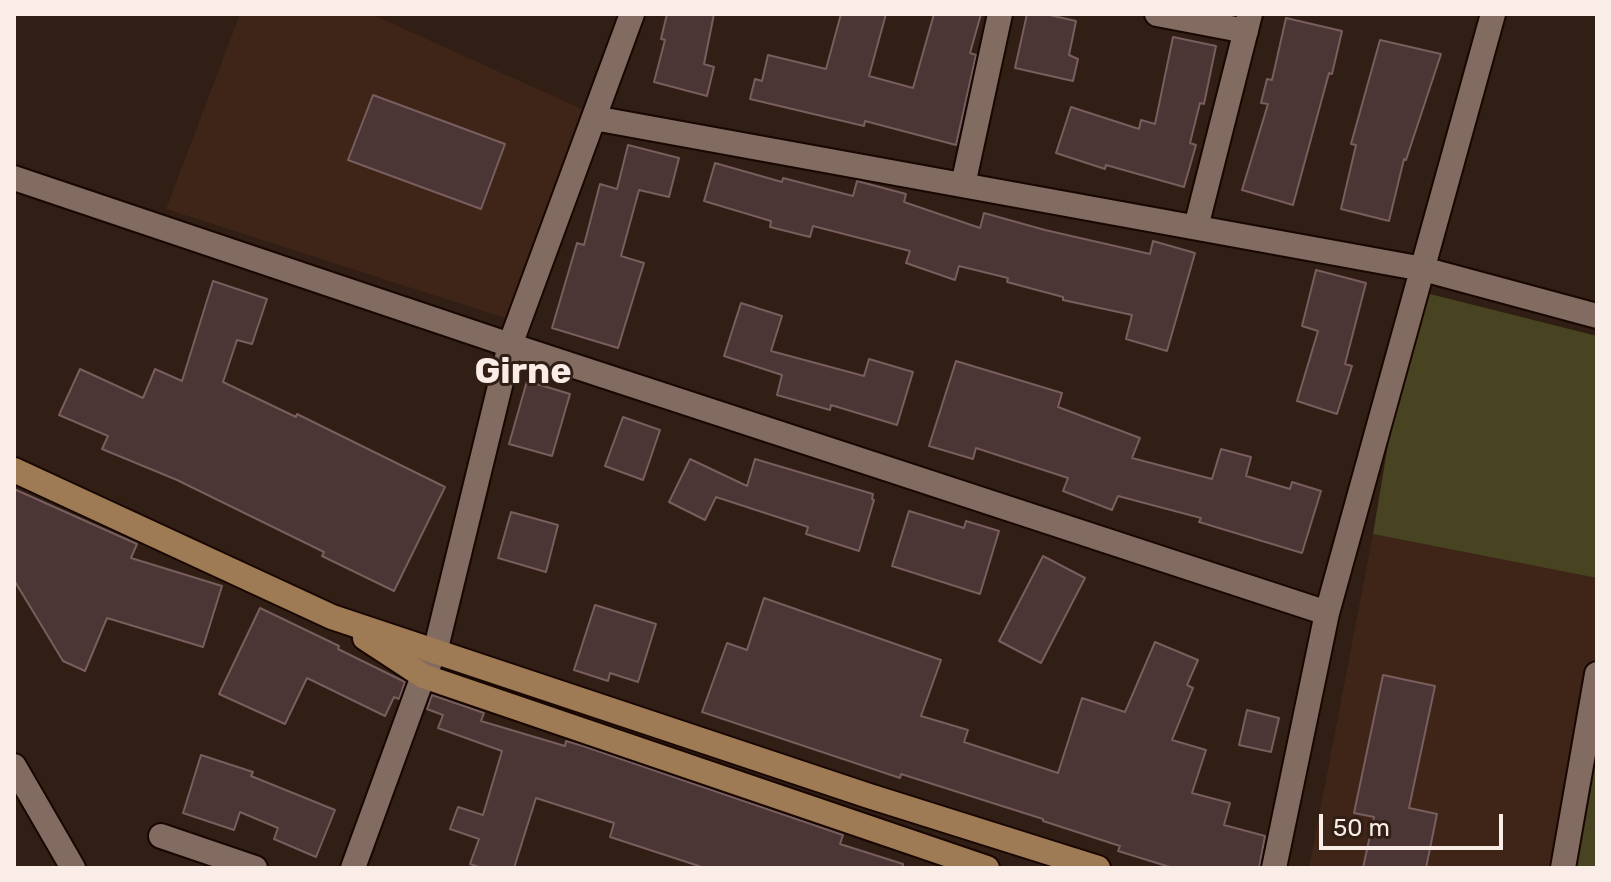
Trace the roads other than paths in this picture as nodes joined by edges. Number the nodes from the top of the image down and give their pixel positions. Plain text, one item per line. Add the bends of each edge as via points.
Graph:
1 (632, 14) edge
2 (1000, 14) edge
3 (1157, 14) edge
4 (1493, 14) edge
5 (1248, 22) edge
6 (594, 118) junction
7 (14, 178) edge
8 (963, 185) junction
9 (1196, 227) junction
10 (1423, 269) junction
11 (1597, 316) edge
12 (510, 345) junction
13 (14, 470) edge
14 (1327, 613) junction
15 (332, 617) junction
16 (435, 652) junction
17 (1597, 674) edge
18 (423, 676) junction
19 (14, 766) edge
20 (161, 836) dead end
21 (73, 868) edge
22 (255, 868) edge
23 (353, 868) edge
24 (987, 868) edge
25 (1098, 868) edge
26 (1274, 868) edge
27 (1563, 868) edge

1 - 6 street
2 - 8 street
3 - 5 street
4 - 10 street
5 - 9 street
6 - 8 street
6 - 12 street
7 - 12 street
8 - 9 street
9 - 10 street
10 - 11 street
10 - 14 street
12 - 14 street
12 - 16 street
13 - 15 street
14 - 26 street
15 - 16 street
15 - 18 street
16 - 18 street
16 - 25 street
17 - 27 street
18 - 23 street
18 - 24 street
19 - 21 street
20 - 22 street

